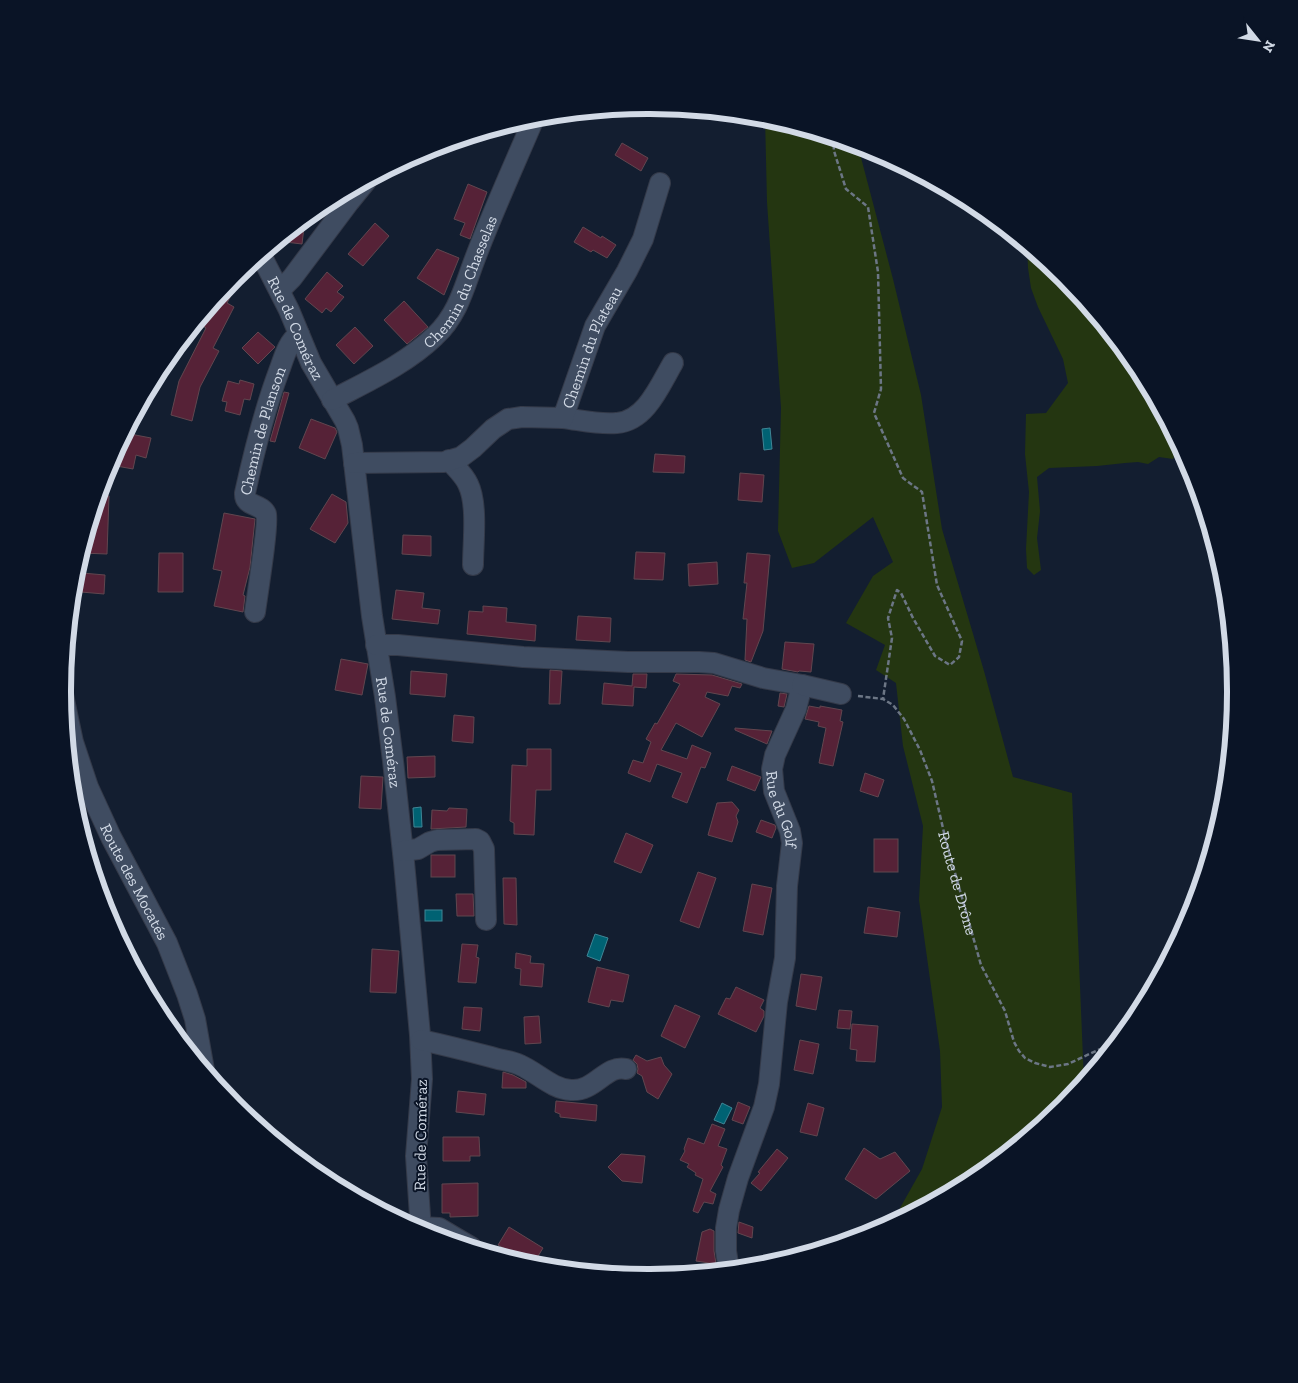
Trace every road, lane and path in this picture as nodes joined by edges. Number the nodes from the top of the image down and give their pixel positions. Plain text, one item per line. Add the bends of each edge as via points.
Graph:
1 (531, 126) edge
2 (833, 144) edge
3 (660, 183) dead end
4 (356, 194) edge
5 (264, 261) edge
6 (280, 290) junction
7 (299, 334) junction
8 (673, 363) dead end
9 (332, 400) junction
10 (563, 418) junction
11 (449, 460) junction
12 (354, 463) junction
13 (473, 565) dead end
14 (255, 612) dead end
15 (376, 645) junction
16 (802, 685) junction
17 (841, 694) joint
18 (883, 699) junction
19 (73, 737) edge
20 (403, 851) junction
21 (486, 920) dead end
22 (421, 1040) junction
23 (1102, 1049) edge
24 (201, 1055) edge
25 (626, 1069) dead end
26 (420, 1221) edge
27 (436, 1228) edge
28 (447, 1233) edge
29 (728, 1263) edge

1 - 9 street, Chemin du Chasselas via 460,302 451,317 437,335 413,355
2 - 18 path via 846,189 868,207 878,272 881,389 874,412 904,478 922,492 938,585 962,640 959,657 950,665 935,656 897,590 888,618 892,638
3 - 10 street, Chemin du Plateau via 643,239 595,326
4 - 6 street
5 - 6 street, Rue de Coméraz
6 - 7 street, Rue de Coméraz
7 - 9 street, Rue de Coméraz
7 - 14 street, Chemin de Planson via 289,345 264,414 245,493 247,500 266,515
8 - 10 street via 648,405 633,419 607,423
9 - 12 street, Rue de Coméraz via 348,428
10 - 11 street, Chemin du Plateau via 508,419 461,457
11 - 12 street, Chemin du Plateau
11 - 13 street via 471,493
12 - 15 street, Rue de Coméraz
15 - 16 street via 523,657 714,663 763,678
15 - 20 street, Rue de Coméraz
16 - 17 street
16 - 29 street, Rue du Golf via 772,769 774,791 792,842 785,958 777,1002 770,1084 729,1210 726,1228
17 - 18 path
18 - 23 path, Route de Drône via 893,705 904,719 932,781 981,965 1005,1011 1018,1051 1025,1058 1050,1067 1068,1064
19 - 24 street, Route des Mocatés via 88,788 167,943 187,994
20 - 21 street via 418,849 438,840 480,841 484,849
20 - 22 street, Rue de Coméraz
22 - 25 street via 520,1064 563,1089 582,1090 616,1068
22 - 26 street, Rue de Coméraz via 422,1079 416,1156
27 - 28 street

